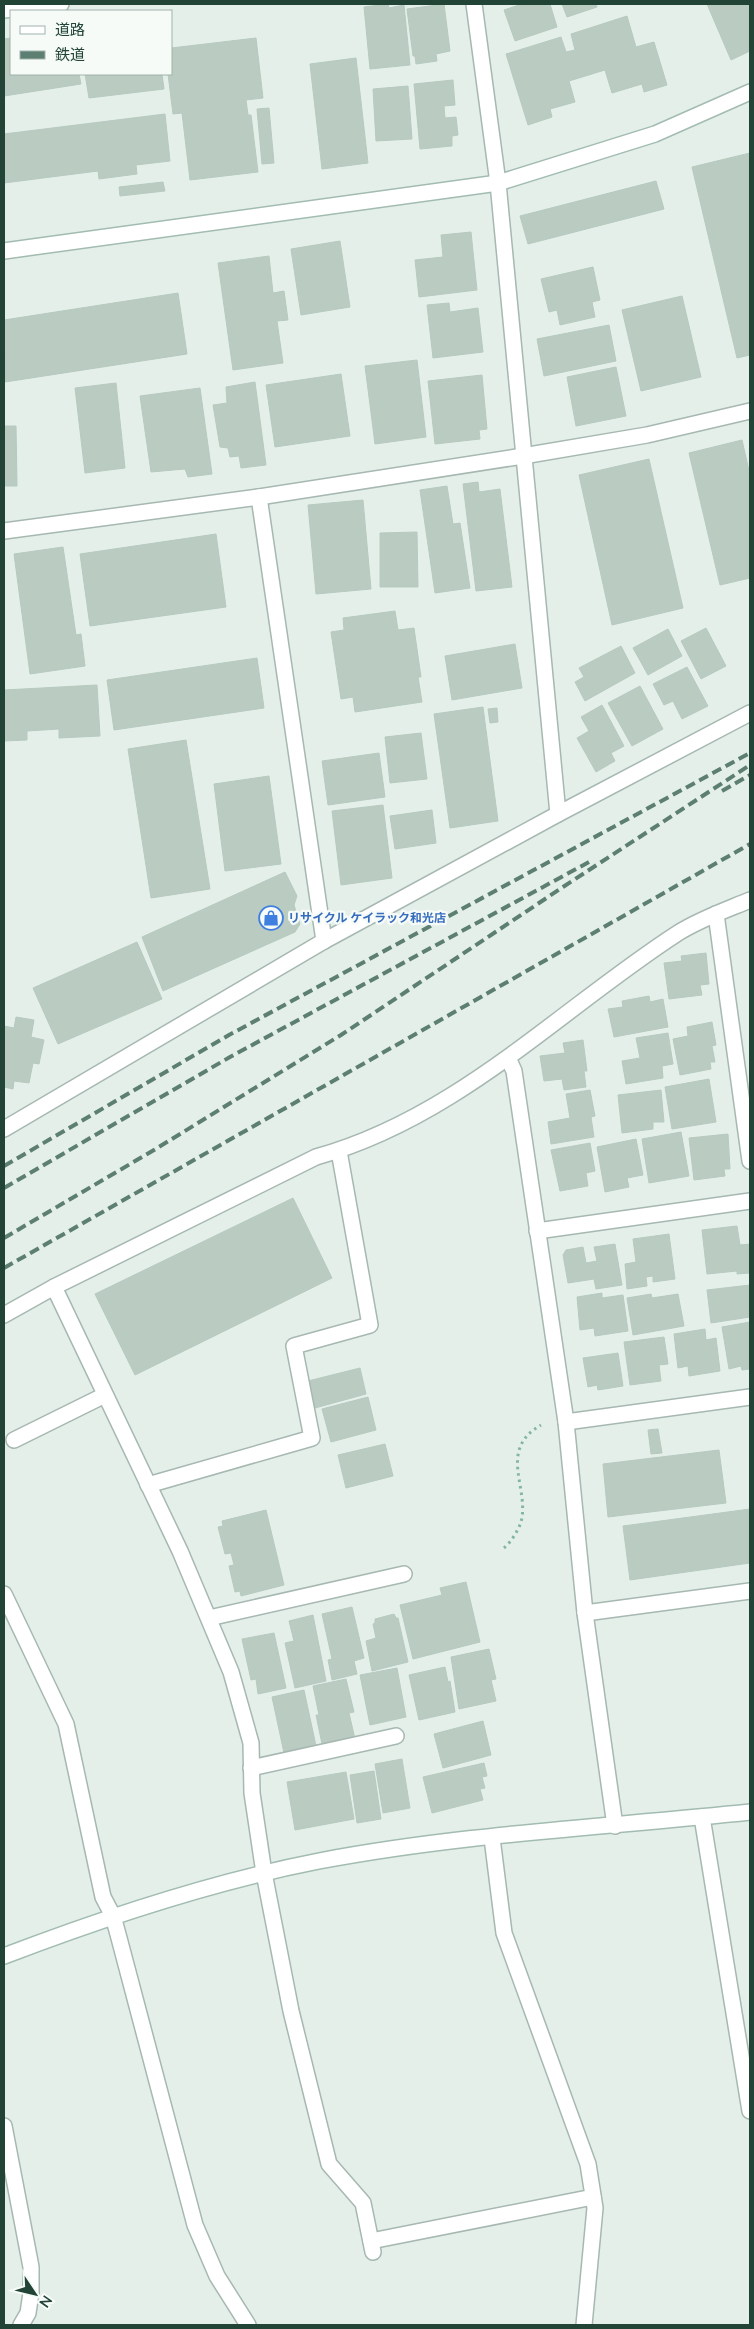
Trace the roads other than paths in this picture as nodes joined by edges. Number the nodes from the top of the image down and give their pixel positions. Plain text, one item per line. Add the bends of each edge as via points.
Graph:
1 (61, 4) edge
2 (474, 4) edge
3 (4, 10) edge
4 (750, 92) edge
5 (498, 183) junction
6 (4, 251) edge
7 (750, 411) edge
8 (523, 456) junction
9 (259, 497) junction
10 (4, 530) edge
11 (750, 713) edge
12 (558, 814) junction
13 (750, 900) edge
14 (716, 914) junction
15 (324, 942) junction
16 (508, 1058) junction
17 (4, 1129) edge
18 (339, 1151) junction
19 (750, 1161) edge
20 (750, 1201) edge
21 (537, 1231) junction
22 (54, 1287) junction
23 (4, 1314) edge
24 (105, 1394) junction
25 (750, 1397) edge
26 (566, 1422) junction
27 (14, 1440) dead end
28 (148, 1485) junction
29 (404, 1574) dead end
30 (750, 1591) edge
31 (4, 1596) edge
32 (585, 1613) junction
33 (209, 1618) junction
34 (396, 1736) dead end
35 (251, 1768) junction
36 (750, 1812) edge
37 (702, 1817) junction
38 (615, 1826) junction
39 (492, 1838) junction
40 (264, 1873) junction
41 (112, 1916) junction
42 (4, 1956) edge
43 (743, 2026) edge
44 (750, 2110) edge
45 (4, 2126) edge
46 (593, 2197) junction
47 (21, 2325) edge
48 (248, 2325) edge
49 (584, 2325) edge

1 - 3 street
2 - 5 street
4 - 5 street via 655,134
5 - 6 street
5 - 8 street
7 - 8 street via 647,435
8 - 9 street
8 - 12 street
9 - 10 street
9 - 15 street
11 - 12 street
12 - 15 street
13 - 14 street
14 - 16 street via 679,932
14 - 19 street
15 - 17 street
16 - 18 street via 442,1102 395,1128
16 - 21 street via 514,1071
18 - 22 street via 316,1157
18 - 28 street via 370,1325 294,1346 312,1438
20 - 21 street
21 - 26 street
22 - 23 street
22 - 24 street
24 - 27 street
24 - 28 street
25 - 26 street
26 - 32 street
28 - 33 street
29 - 33 street
30 - 32 street
31 - 41 street via 66,1724 103,1897
32 - 38 street
33 - 35 street via 231,1672 251,1743
34 - 35 street
35 - 40 street
36 - 37 street
37 - 38 street
37 - 43 street
38 - 39 street
39 - 40 street via 321,1861
39 - 46 street via 504,1933 588,2164
40 - 41 street
40 - 46 street via 291,2011 329,2164 364,2203 372,2247
41 - 42 street
41 - 48 street via 195,2225 217,2276
43 - 44 street
45 - 47 street via 31,2267 28,2313
46 - 49 street via 595,2208

